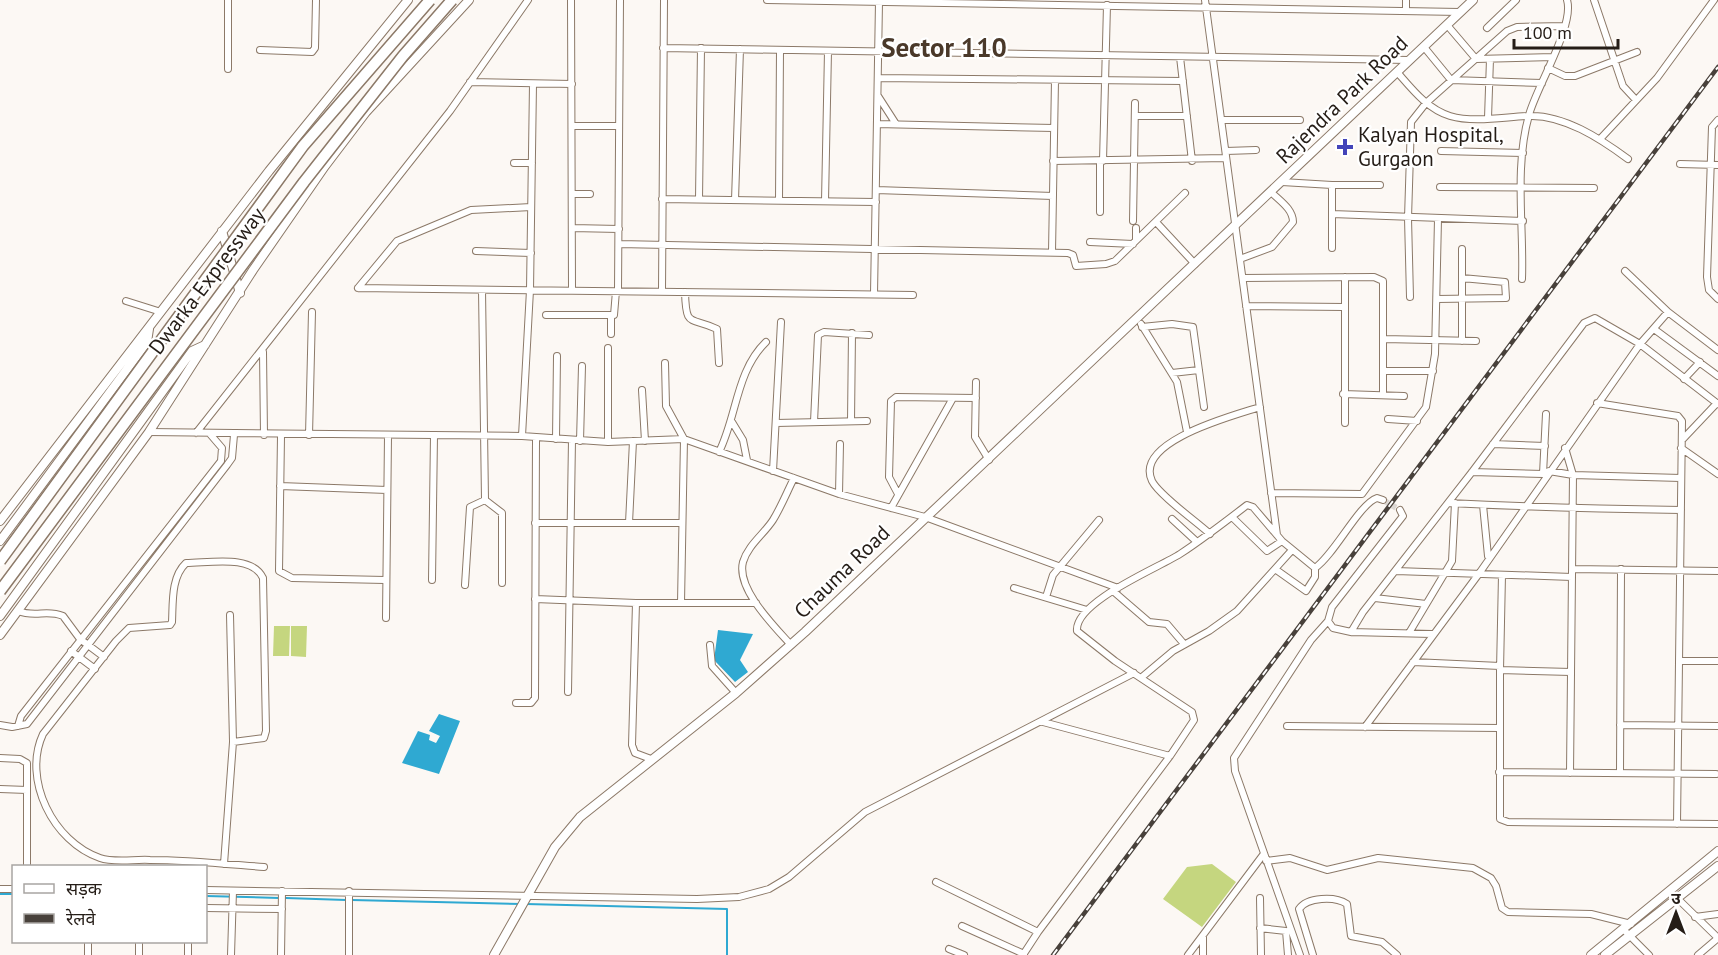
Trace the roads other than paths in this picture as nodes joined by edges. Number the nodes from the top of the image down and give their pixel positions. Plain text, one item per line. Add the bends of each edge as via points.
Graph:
1 (228, 0) edge
2 (316, 0) edge
3 (408, 0) edge
4 (430, 0) edge
5 (452, 0) edge
6 (469, 0) edge
7 (528, 0) edge
8 (572, 0) edge
9 (620, 0) edge
10 (664, 0) edge
11 (767, 0) edge
12 (800, 0) edge
13 (1406, 0) edge
14 (1473, 0) edge
15 (1516, 0) edge
16 (1594, 0) edge
17 (1714, 0) edge
18 (940, 1) edge
19 (1569, 1) edge
20 (879, 2) junction
21 (1035, 2) edge
22 (1206, 3) edge
23 (1107, 5) junction
24 (1406, 10) junction
25 (1460, 12) junction
26 (1447, 25) junction
27 (1566, 26) junction
28 (1487, 28) dead end
29 (1424, 47) junction
30 (663, 48) junction
31 (702, 48) junction
32 (740, 49) junction
33 (260, 50) dead end
34 (780, 50) junction
35 (828, 51) junction
36 (878, 51) junction
37 (1637, 52) dead end
38 (1105, 55) junction
39 (1180, 57) junction
40 (1213, 57) junction
41 (1552, 57) junction
42 (1476, 59) junction
43 (1490, 59) junction
44 (1409, 60) junction
45 (1613, 62) junction
46 (1548, 68) junction
47 (228, 69) dead end
48 (1397, 72) junction
49 (878, 78) junction
50 (1055, 80) junction
51 (1104, 80) junction
52 (1451, 80) junction
53 (1183, 81) junction
54 (1489, 81) junction
55 (470, 82) junction
56 (1542, 83) junction
57 (533, 84) junction
58 (572, 84) junction
59 (878, 96) junction
60 (1636, 100) junction
61 (1135, 103) dead end
62 (1426, 103) junction
63 (1135, 116) junction
64 (1187, 116) junction
65 (1529, 116) junction
66 (1488, 118) junction
67 (1221, 120) junction
68 (1300, 120) dead end
69 (1718, 120) edge
70 (877, 124) junction
71 (896, 124) junction
72 (572, 126) junction
73 (619, 126) junction
74 (1054, 128) junction
75 (1600, 138) junction
76 (1256, 150) dead end
77 (1441, 151) dead end
78 (1523, 153) junction
79 (1226, 155) junction
80 (1628, 159) dead end
81 (1053, 161) junction
82 (1102, 161) junction
83 (1134, 161) junction
84 (1192, 161) junction
85 (514, 163) dead end
86 (532, 163) junction
87 (1680, 164) dead end
88 (1714, 165) edge
89 (1282, 182) junction
90 (1332, 185) junction
91 (1380, 185) dead end
92 (1440, 187) dead end
93 (1522, 188) junction
94 (1594, 188) dead end
95 (876, 190) junction
96 (1271, 192) junction
97 (1185, 193) dead end
98 (572, 194) junction
99 (590, 194) dead end
100 (1053, 196) junction
101 (662, 199) junction
102 (699, 200) junction
103 (735, 200) junction
104 (779, 201) junction
105 (825, 201) junction
106 (876, 202) junction
107 (1710, 203) junction
108 (1718, 203) edge
109 (531, 207) junction
110 (1100, 212) dead end
111 (1332, 214) junction
112 (1408, 218) junction
113 (1438, 219) junction
114 (1523, 221) junction
115 (1156, 222) junction
116 (1235, 226) junction
117 (572, 228) junction
118 (619, 229) junction
119 (222, 231) junction
120 (1090, 242) dead end
121 (1134, 242) junction
122 (619, 244) junction
123 (662, 245) junction
124 (1332, 248) dead end
125 (875, 249) junction
126 (1462, 249) dead end
127 (476, 251) dead end
128 (1052, 252) junction
129 (531, 253) junction
130 (1240, 259) junction
131 (1196, 264) junction
132 (1624, 272) dead end
133 (1345, 277) junction
134 (1242, 278) junction
135 (1462, 278) junction
136 (1522, 279) dead end
137 (482, 290) junction
138 (530, 290) junction
139 (572, 290) junction
140 (617, 291) junction
141 (662, 291) junction
142 (685, 292) junction
143 (240, 293) junction
144 (874, 294) junction
145 (913, 295) dead end
146 (1410, 297) dead end
147 (1437, 299) junction
148 (1462, 299) junction
149 (1718, 299) edge
150 (126, 301) dead end
151 (1246, 306) junction
152 (1344, 307) junction
153 (161, 312) junction
154 (312, 312) dead end
155 (1668, 312) junction
156 (546, 315) dead end
157 (611, 315) junction
158 (782, 322) dead end
159 (1140, 323) junction
160 (149, 328) junction
161 (1654, 328) junction
162 (852, 333) junction
163 (611, 334) dead end
164 (869, 335) dead end
165 (1384, 339) junction
166 (1435, 340) junction
167 (1462, 341) junction
168 (1476, 341) dead end
169 (766, 342) dead end
170 (1640, 344) junction
171 (205, 345) junction
172 (608, 348) dead end
173 (1718, 350) edge
174 (263, 351) junction
175 (557, 356) dead end
176 (1700, 362) junction
177 (665, 363) dead end
178 (719, 363) dead end
179 (582, 366) dead end
180 (1199, 370) junction
181 (1384, 371) junction
182 (1433, 371) junction
183 (1172, 372) junction
184 (1718, 376) edge
185 (1684, 378) junction
186 (976, 382) dead end
187 (642, 390) dead end
188 (1343, 394) junction
189 (1383, 395) junction
190 (1404, 396) dead end
191 (953, 398) junction
192 (975, 398) junction
193 (1597, 403) junction
194 (1717, 404) edge
195 (1260, 407) junction
196 (1204, 408) dead end
197 (1546, 414) dead end
198 (1388, 419) dead end
199 (851, 421) junction
200 (867, 421) dead end
201 (1417, 421) junction
202 (732, 422) junction
203 (814, 422) junction
204 (776, 423) junction
205 (1345, 423) dead end
206 (149, 432) junction
207 (1186, 432) junction
208 (196, 433) junction
209 (210, 434) junction
210 (234, 435) junction
211 (264, 435) junction
212 (309, 435) junction
213 (434, 435) junction
214 (281, 436) junction
215 (388, 436) junction
216 (484, 436) junction
217 (522, 436) junction
218 (536, 437) junction
219 (556, 439) junction
220 (684, 439) junction
221 (576, 441) junction
222 (633, 441) junction
223 (645, 441) junction
224 (608, 442) junction
225 (840, 444) dead end
226 (1493, 444) junction
227 (1681, 444) junction
228 (1545, 446) junction
229 (222, 448) junction
230 (1565, 448) junction
231 (233, 449) junction
232 (719, 452) junction
233 (747, 460) junction
234 (988, 460) junction
235 (773, 471) junction
236 (1472, 472) junction
237 (1546, 472) junction
238 (1718, 474) edge
239 (1573, 475) junction
240 (794, 478) junction
241 (1681, 478) junction
242 (280, 486) junction
243 (387, 490) junction
244 (1271, 493) junction
245 (839, 494) junction
246 (898, 494) junction
247 (485, 500) junction
248 (1383, 500) dead end
249 (1452, 503) junction
250 (1525, 504) junction
251 (1483, 505) junction
252 (891, 508) junction
253 (1573, 509) junction
254 (1400, 510) dead end
255 (1681, 510) junction
256 (925, 517) junction
257 (1232, 517) junction
258 (1172, 519) dead end
259 (1099, 520) dead end
260 (0, 521) edge
261 (535, 523) junction
262 (571, 523) junction
263 (629, 523) junction
264 (682, 523) junction
265 (1210, 534) junction
266 (1280, 538) junction
267 (0, 541) edge
268 (1197, 542) junction
269 (1292, 550) junction
270 (1488, 557) junction
271 (0, 561) edge
272 (1060, 565) junction
273 (1314, 568) junction
274 (1572, 568) junction
275 (1275, 569) junction
276 (1621, 569) junction
277 (1396, 570) junction
278 (1680, 570) junction
279 (1718, 571) edge
280 (1444, 573) junction
281 (1478, 574) junction
282 (1502, 575) junction
283 (1572, 576) junction
284 (385, 580) junction
285 (432, 580) dead end
286 (502, 582) dead end
287 (465, 585) dead end
288 (1014, 588) dead end
289 (1115, 589) junction
290 (0, 591) edge
291 (1046, 597) junction
292 (535, 598) junction
293 (1375, 598) junction
294 (572, 599) junction
295 (636, 603) junction
296 (681, 603) junction
297 (756, 603) junction
298 (1426, 604) junction
299 (1087, 610) junction
300 (18, 611) junction
301 (230, 615) dead end
302 (0, 616) edge
303 (386, 618) dead end
304 (1328, 621) junction
305 (1351, 632) junction
306 (1408, 633) junction
307 (1432, 634) junction
308 (0, 635) edge
309 (80, 639) junction
310 (1184, 644) junction
311 (88, 645) junction
312 (710, 645) dead end
313 (791, 645) junction
314 (71, 651) junction
315 (79, 657) junction
316 (104, 657) junction
317 (1679, 661) junction
318 (1718, 661) edge
319 (1413, 662) junction
320 (1500, 668) junction
321 (95, 669) junction
322 (1571, 672) junction
323 (1134, 673) junction
324 (1142, 677) junction
325 (568, 692) dead end
326 (736, 693) junction
327 (516, 703) dead end
328 (1043, 722) junction
329 (0, 725) edge
330 (1620, 725) junction
331 (1679, 725) junction
332 (18, 726) junction
333 (1287, 726) dead end
334 (1718, 726) edge
335 (1365, 727) junction
336 (1500, 728) junction
337 (233, 742) junction
338 (1170, 756) junction
339 (0, 758) edge
340 (651, 759) junction
341 (1499, 772) junction
342 (1570, 772) junction
343 (1620, 773) junction
344 (1678, 774) junction
345 (1716, 774) dead end
346 (0, 789) edge
347 (27, 790) junction
348 (1677, 824) junction
349 (1718, 824) edge
350 (1718, 851) edge
351 (1264, 858) junction
352 (224, 864) junction
353 (27, 865) edge
354 (1718, 866) edge
355 (264, 867) dead end
356 (936, 882) dead end
357 (207, 890) edge
358 (233, 891) junction
359 (282, 891) junction
360 (349, 891) junction
361 (1260, 898) dead end
362 (1678, 899) junction
363 (525, 902) junction
364 (207, 908) edge
365 (233, 908) junction
366 (282, 909) junction
367 (1718, 914) edge
368 (1695, 916) junction
369 (962, 926) dead end
370 (1260, 928) junction
371 (1628, 930) junction
372 (1038, 932) junction
373 (1203, 936) junction
374 (1718, 938) edge
375 (949, 949) dead end
376 (231, 955) edge
377 (281, 955) edge
378 (349, 955) edge
379 (494, 955) edge
380 (964, 955) edge
381 (1024, 955) edge
382 (1188, 955) edge
383 (1203, 955) edge
384 (1261, 955) edge
385 (1288, 955) edge
386 (1300, 955) edge
387 (1313, 955) edge
388 (1397, 955) edge
389 (1591, 955) edge
390 (1605, 955) edge
391 (1649, 955) edge
392 (1698, 955) edge

1 - 47 street
2 - 33 street via 312,52
3 - 119 street
4 - 271 highway, Dwarka Expressway, bridge via 303,146
5 - 290 highway, Dwarka Expressway, bridge via 304,182
6 - 143 street via 366,112
7 - 55 street
8 - 58 street
9 - 73 street
10 - 30 street
11 - 12 street
12 - 20 street
13 - 24 street
14 - 25 street, Rajendra Park Road
15 - 28 street
16 - 45 street
17 - 60 street via 1672,60
18 - 20 street
18 - 21 street
19 - 27 street
20 - 36 street
21 - 23 street
22 - 23 street
22 - 24 street
22 - 40 street
23 - 38 street
24 - 25 street
25 - 26 street, Rajendra Park Road
26 - 29 street, Rajendra Park Road
26 - 42 street
27 - 41 street
27 - 42 street via 1513,28
29 - 44 street, Rajendra Park Road
29 - 52 street
30 - 31 street
30 - 101 street
31 - 32 street
31 - 102 street
32 - 34 street
32 - 103 street
34 - 35 street
34 - 104 street
35 - 36 street
35 - 105 street
36 - 38 street
36 - 49 street
37 - 45 street
38 - 39 street
38 - 51 street
39 - 40 street
39 - 53 street
40 - 44 street
40 - 67 street
41 - 43 street
41 - 46 street
42 - 43 street
42 - 52 street
43 - 54 street
44 - 48 street, Rajendra Park Road
45 - 46 street via 1575,76 1564,76
45 - 60 street via 1623,86
46 - 56 street
48 - 62 street
48 - 89 street, Rajendra Park Road
49 - 50 street
49 - 59 street
50 - 51 street
50 - 74 street
51 - 53 street
51 - 82 street
52 - 54 street
52 - 62 street
53 - 64 street
54 - 56 street
54 - 66 street
55 - 57 street
55 - 174 street
56 - 65 street
57 - 58 street
57 - 86 street
58 - 72 street
59 - 70 street
59 - 71 street
60 - 75 street
61 - 63 street
62 - 66 street via 1450,116
62 - 112 street via 1412,122
63 - 64 street
63 - 83 street
64 - 84 street
65 - 66 street
65 - 75 street via 1554,120
65 - 78 street
67 - 68 street
67 - 79 street
69 - 88 street via 1712,127
70 - 71 street
70 - 95 street
71 - 74 street
72 - 73 street
72 - 98 street
73 - 118 street
74 - 81 street
75 - 80 street
76 - 79 street
77 - 78 street
78 - 93 street
79 - 84 street
79 - 116 street
81 - 82 street
81 - 100 street
82 - 83 street
82 - 110 street
83 - 84 street
83 - 121 street
85 - 86 street
86 - 109 street
87 - 88 street
88 - 107 street
89 - 90 street
89 - 96 street, Rajendra Park Road
90 - 91 street
90 - 111 street
92 - 93 street
93 - 94 street
93 - 114 street
95 - 100 street
95 - 106 street
96 - 116 street, Rajendra Park Road
96 - 130 street via 1288,208 1293,222 1272,247
97 - 115 street
98 - 99 street
98 - 117 street
100 - 128 street
101 - 102 street
101 - 123 street
102 - 103 street
103 - 104 street
104 - 105 street
105 - 106 street
106 - 125 street
107 - 108 street
107 - 149 street via 1708,286
109 - 129 street
109 - 137 street via 471,210 397,241 358,288
111 - 112 street
111 - 124 street
112 - 113 street
112 - 146 street
113 - 114 street
113 - 147 street
114 - 136 street
115 - 121 street
115 - 131 street
116 - 130 street
116 - 131 street, Chauma Road
117 - 118 street
117 - 139 street
118 - 122 street
119 - 143 street
119 - 153 street
120 - 121 street
121 - 128 street via 1115,261 1098,265 1076,266 1070,253
122 - 123 street
122 - 140 street
123 - 125 street
123 - 141 street
125 - 128 street
125 - 144 street
126 - 135 street
127 - 129 street
129 - 138 street
130 - 134 street
131 - 159 street, Chauma Road
132 - 155 street
133 - 134 street
133 - 152 street
133 - 165 street via 1374,277 1383,281
134 - 151 street
135 - 148 street
135 - 148 street via 1502,281 1507,293 1501,299
137 - 138 street
137 - 216 street
138 - 139 street
138 - 217 street
139 - 140 street
140 - 141 street
140 - 157 street
141 - 142 street
142 - 144 street
142 - 178 street via 689,318 717,329
143 - 171 street
144 - 145 street
147 - 148 street
147 - 166 street
148 - 167 street
150 - 153 street
151 - 152 street
151 - 195 street
152 - 188 street
153 - 160 street
154 - 212 street
155 - 161 street
155 - 173 street
156 - 157 street
157 - 163 street
158 - 204 street
159 - 180 street via 1192,327
159 - 183 street
159 - 234 street, Chauma Road
160 - 260 street
160 - 267 street via 147,342
161 - 170 street
161 - 176 street
162 - 164 street
162 - 199 street
162 - 203 street via 818,335
165 - 166 street
165 - 181 street
166 - 167 street
166 - 182 street
167 - 168 street
169 - 202 street via 744,373
170 - 185 street
170 - 193 street
170 - 226 street via 1595,318 1584,322
171 - 206 street
171 - 302 street via 192,351
172 - 224 street
174 - 208 street
174 - 211 street
175 - 219 street
176 - 184 street
176 - 185 street
177 - 220 street via 666,406
179 - 221 street
180 - 183 street
180 - 196 street
181 - 182 street
181 - 189 street
182 - 201 street via 1426,407
183 - 207 street via 1179,388
185 - 194 street
186 - 192 street
187 - 223 street
188 - 189 street
188 - 205 street
189 - 190 street
191 - 192 street
191 - 246 street
191 - 246 street via 891,400 889,477
192 - 234 street via 975,437
193 - 227 street via 1682,418
193 - 230 street
194 - 227 street
195 - 207 street
195 - 244 street
197 - 228 street
198 - 201 street
199 - 200 street
199 - 203 street
201 - 244 street via 1362,494
202 - 232 street
202 - 233 street via 744,440
203 - 204 street
204 - 235 street
206 - 208 street
206 - 300 street
207 - 265 street via 1163,450 1151,465 1150,473 1157,487
208 - 209 street
209 - 210 street
209 - 229 street
210 - 211 street
210 - 231 street
211 - 214 street
212 - 214 street
212 - 215 street
213 - 215 street
213 - 216 street
213 - 285 street
214 - 242 street
215 - 243 street
216 - 217 street
216 - 247 street
217 - 218 street
218 - 219 street
218 - 261 street
219 - 221 street
220 - 223 street
220 - 232 street
220 - 264 street
221 - 224 street
221 - 262 street
222 - 223 street
222 - 224 street
222 - 263 street
225 - 245 street
226 - 228 street
226 - 236 street
227 - 238 street
227 - 241 street
228 - 237 street
229 - 231 street
229 - 309 street via 220,461
230 - 237 street
230 - 239 street
231 - 311 street via 227,465
232 - 233 street
233 - 235 street
234 - 256 street, Chauma Road
235 - 240 street
236 - 237 street
236 - 249 street
237 - 239 street
237 - 250 street
239 - 241 street
239 - 253 street
240 - 245 street
240 - 297 street via 772,521 750,548 743,564 744,577
241 - 255 street
242 - 243 street
242 - 284 street via 279,572 292,578
243 - 284 street
244 - 266 street
245 - 252 street
246 - 252 street
247 - 286 street via 502,513
247 - 287 street via 469,511
248 - 273 street via 1377,498 1369,503
249 - 251 street
249 - 277 street
249 - 280 street via 1452,561
250 - 251 street
250 - 253 street
250 - 270 street
251 - 270 street
252 - 256 street
253 - 255 street
253 - 274 street
254 - 304 street via 1403,516 1332,607
255 - 278 street
256 - 272 street
256 - 313 street, Chauma Road
257 - 265 street
257 - 266 street via 1250,505
257 - 266 street via 1267,551
258 - 268 street
259 - 272 street
261 - 262 street
261 - 292 street
262 - 263 street
262 - 294 street
263 - 264 street
264 - 296 street
265 - 268 street
266 - 269 street
268 - 289 street
269 - 273 street
269 - 275 street
270 - 281 street
272 - 289 street
272 - 291 street via 1051,578
273 - 275 street via 1315,577 1306,591
274 - 276 street
274 - 283 street
275 - 310 street via 1237,611
276 - 278 street
276 - 330 street
277 - 280 street
277 - 293 street
278 - 279 street
278 - 317 street
280 - 281 street
280 - 298 street
281 - 282 street
281 - 307 street
282 - 283 street
282 - 320 street
283 - 322 street
284 - 303 street
288 - 291 street
289 - 299 street
289 - 310 street via 1149,622 1167,624
291 - 299 street
292 - 294 street
292 - 327 street via 535,698 531,703
293 - 298 street
293 - 305 street
294 - 295 street
294 - 325 street
295 - 296 street
295 - 340 street via 632,745 635,753
296 - 297 street
297 - 313 street
298 - 306 street
299 - 323 street via 1077,632
300 - 308 street
300 - 309 street via 30,616 47,612 63,616
301 - 337 street
304 - 305 street via 1333,628
304 - 351 street via 1307,646 1234,758 1234,771
305 - 306 street
306 - 307 street
307 - 319 street
309 - 311 street
309 - 314 street
310 - 324 street
311 - 315 street
311 - 316 street
312 - 326 street via 712,666
313 - 326 street, Chauma Road
314 - 315 street
314 - 332 street via 21,716
315 - 321 street
315 - 332 street via 27,724
316 - 321 street
316 - 337 street via 129,628 170,625 175,579 186,562 249,564 263,578 266,731 264,738 257,741
317 - 318 street
317 - 331 street
319 - 320 street
319 - 335 street
320 - 322 street
320 - 336 street
321 - 352 street via 40,741 37,777 48,812 71,839 102,859
322 - 342 street
323 - 324 street
323 - 328 street
324 - 338 street via 1194,715
326 - 340 street, Chauma Road
328 - 338 street
328 - 363 street via 865,812 789,877 769,889 739,897
329 - 332 street
330 - 331 street
330 - 343 street
331 - 334 street
331 - 344 street
333 - 335 street
335 - 336 street
336 - 341 street
337 - 352 street
338 - 372 street
339 - 347 street via 27,763
340 - 363 street, Chauma Road via 580,817 555,847
341 - 342 street
341 - 348 street via 1498,813 1500,819 1508,822
342 - 343 street
343 - 344 street
344 - 345 street
344 - 348 street
346 - 347 street
347 - 353 street
348 - 349 street
350 - 371 street
351 - 371 street via 1290,858 1327,870 1378,858 1473,868 1491,878 1502,908 1508,912 1591,914
351 - 373 street
351 - 386 street
352 - 355 street
354 - 362 street
356 - 372 street
357 - 358 street
358 - 359 street
358 - 365 street
359 - 360 street
359 - 366 street
360 - 363 street
360 - 378 street
361 - 370 street
362 - 368 street
362 - 371 street
363 - 379 street, Chauma Road
364 - 365 street
365 - 366 street
365 - 376 street
366 - 377 street
367 - 368 street
368 - 374 street
369 - 381 street
370 - 384 street
370 - 385 street via 1286,931
371 - 389 street
371 - 390 street
371 - 391 street
372 - 381 street
373 - 382 street
373 - 383 street
374 - 392 street
375 - 380 street
387 - 388 street via 1299,909 1307,902 1333,899 1347,904 1351,936 1382,942

